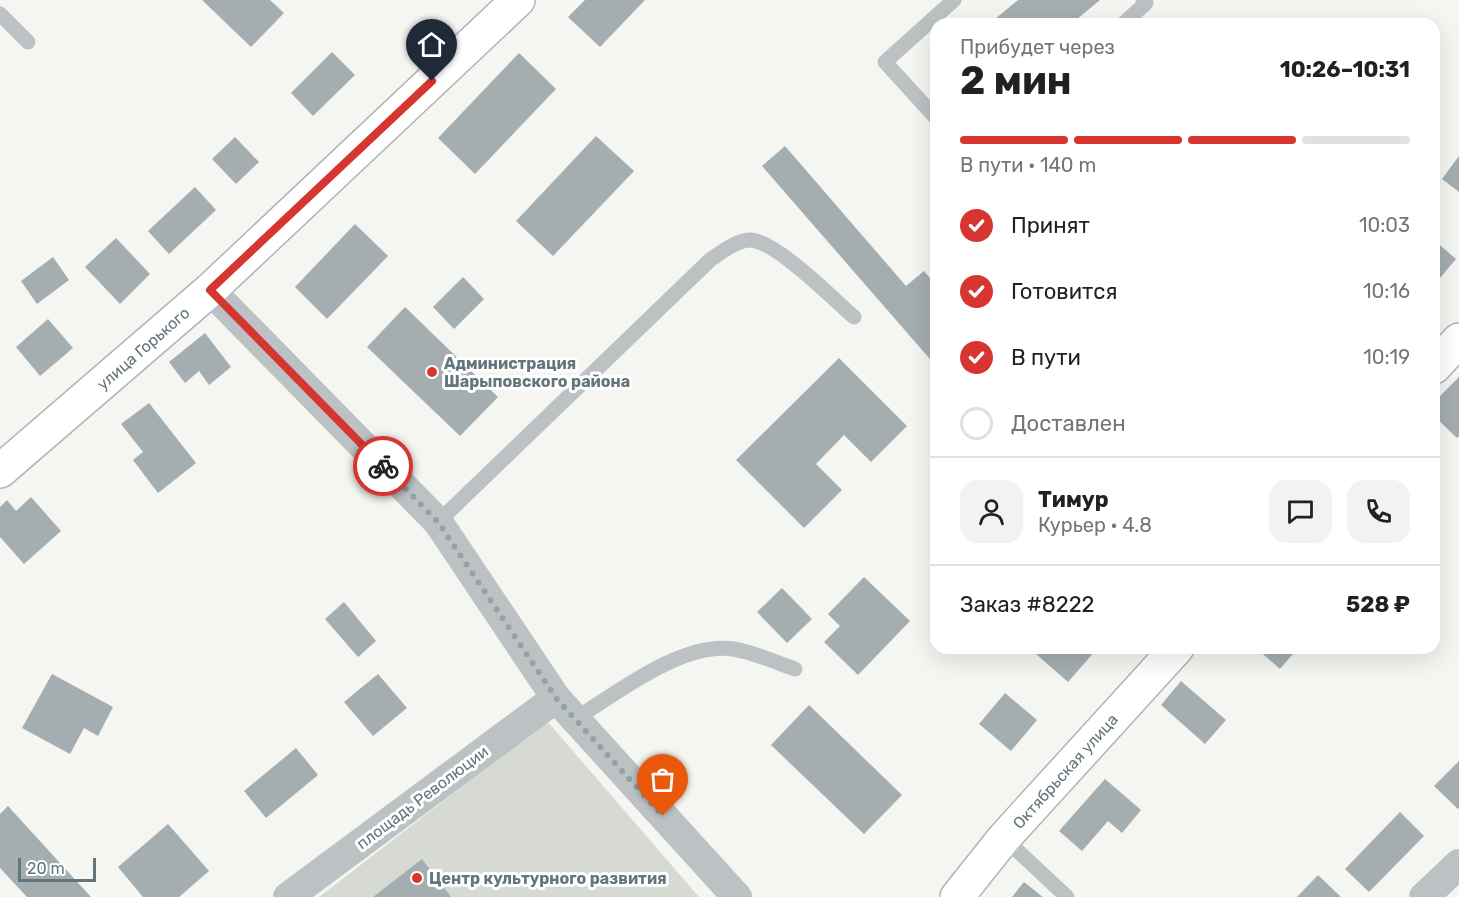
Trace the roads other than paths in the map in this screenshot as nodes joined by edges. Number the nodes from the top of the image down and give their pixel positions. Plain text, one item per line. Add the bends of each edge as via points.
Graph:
1 (518, 0) edge
2 (954, 0) edge
3 (1143, 0) edge
4 (0, 14) edge
5 (934, 18) edge
6 (1130, 18) edge
7 (930, 22) edge
8 (28, 42) dead end
9 (930, 111) edge
10 (210, 290) junction
11 (854, 317) dead end
12 (1459, 340) edge
13 (1440, 361) edge
14 (0, 471) edge
15 (438, 522) junction
16 (1172, 654) edge
17 (795, 669) dead end
18 (566, 708) junction
19 (1004, 838) junction
20 (1459, 864) edge
21 (288, 897) edge
22 (737, 897) edge
23 (957, 897) edge
24 (1066, 897) edge
25 (1424, 897) edge

1 - 10 main road, улица Горького
2 - 5 lane
3 - 6 lane via 1146,3
4 - 8 lane
7 - 9 lane via 885,62
10 - 14 main road, улица Горького
10 - 15 street
11 - 15 lane via 770,245 750,240 728,247
12 - 13 main road
15 - 18 street
16 - 19 main road, Октябрьская улица
17 - 18 lane via 733,649 706,648 678,656
18 - 21 street, площадь Революции
18 - 22 street
19 - 23 main road, Октябрьская улица
19 - 24 lane
20 - 25 street

